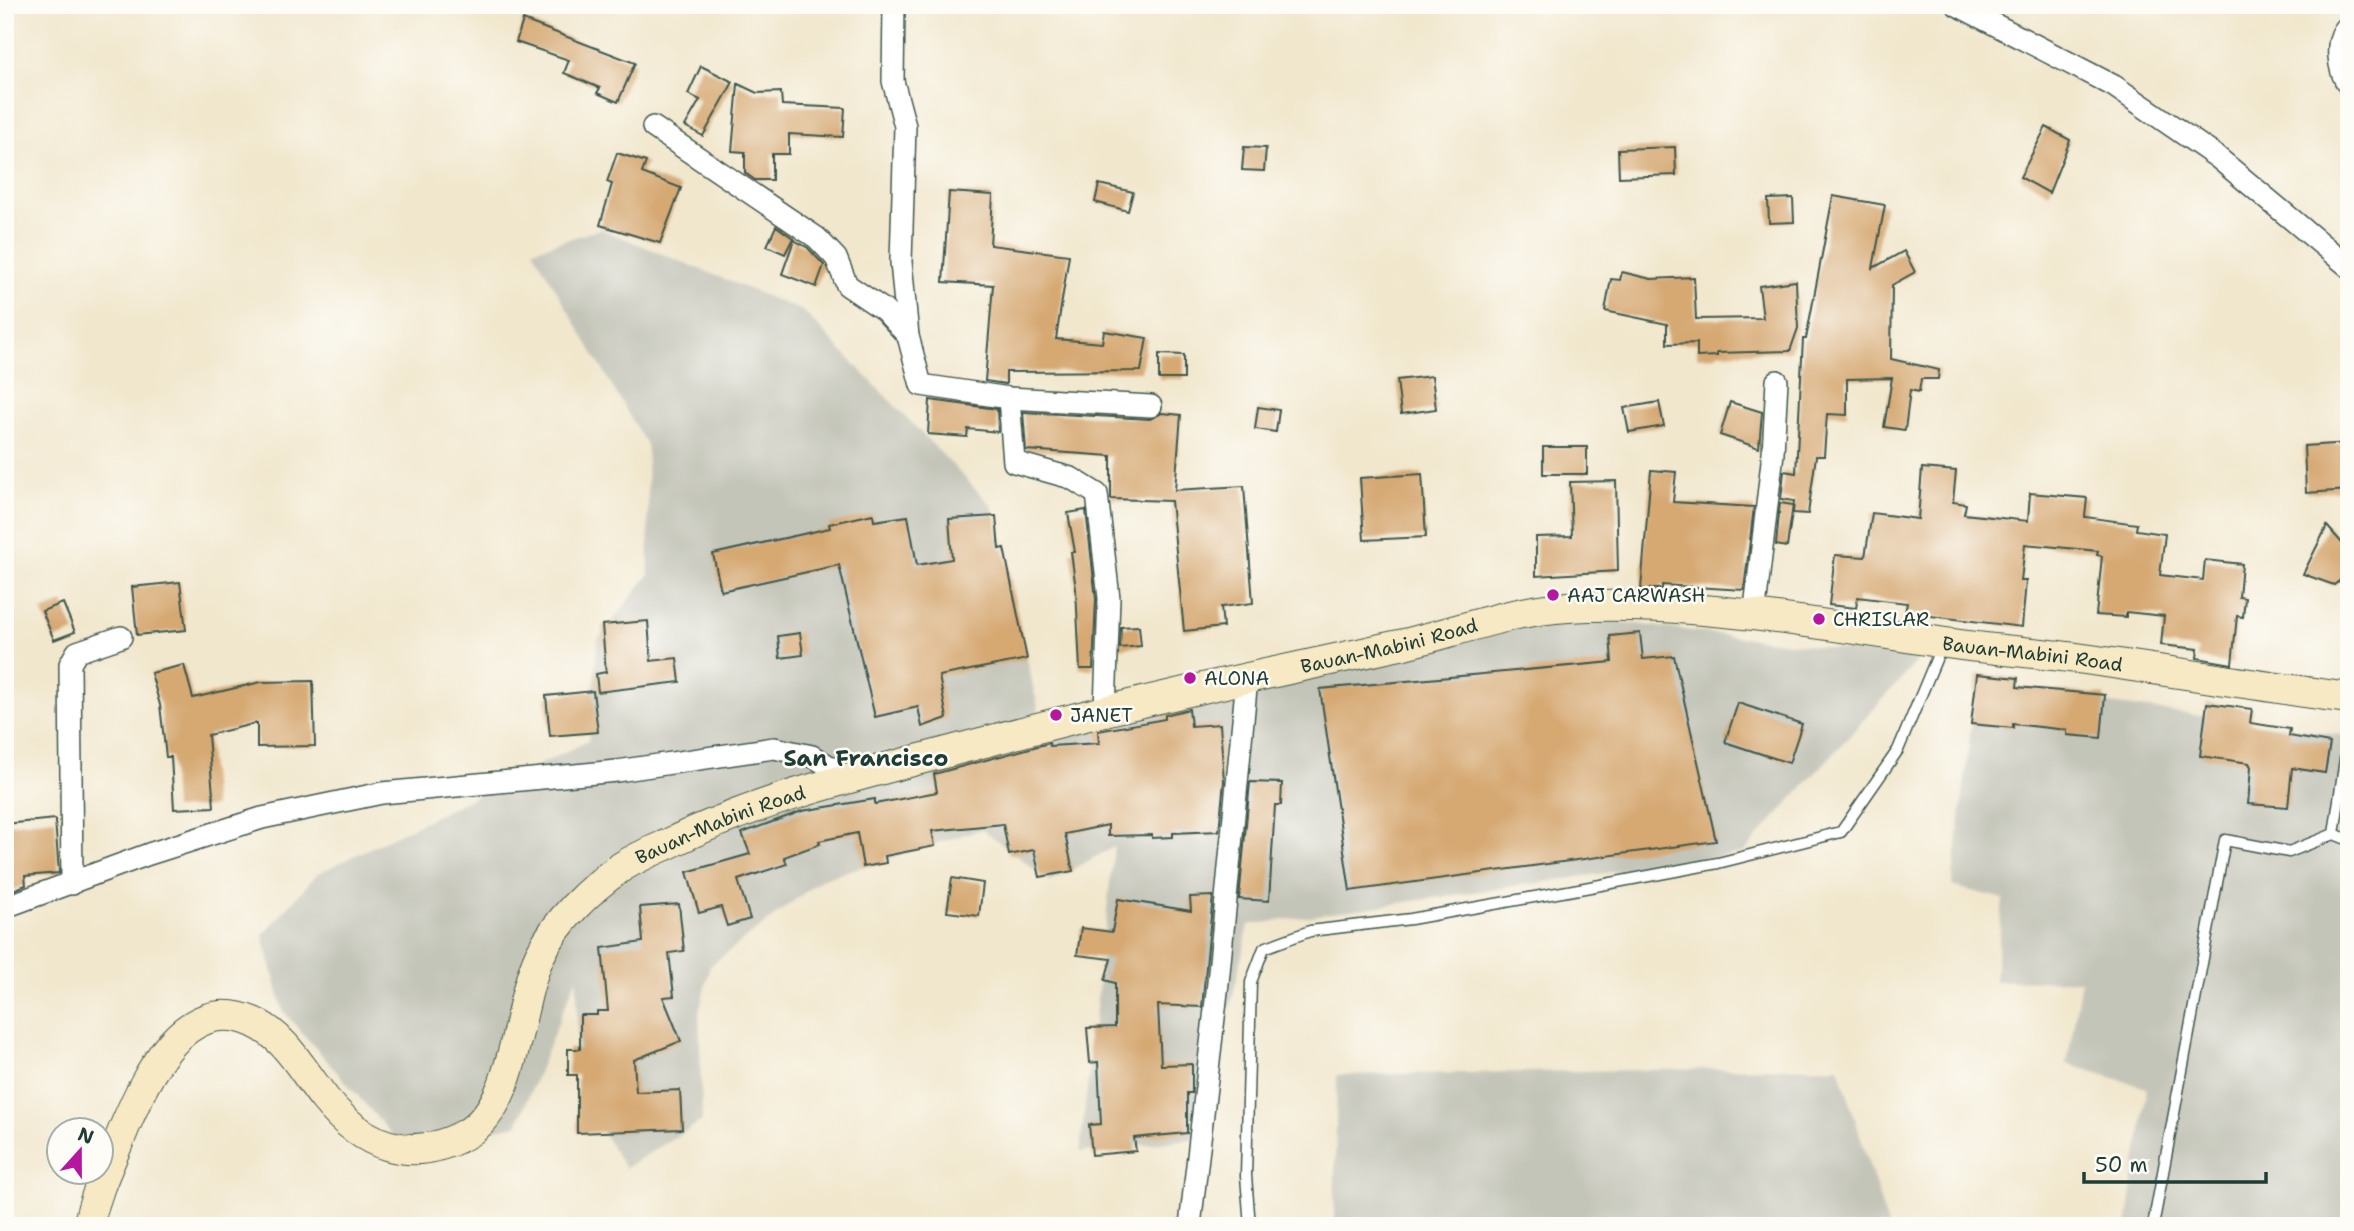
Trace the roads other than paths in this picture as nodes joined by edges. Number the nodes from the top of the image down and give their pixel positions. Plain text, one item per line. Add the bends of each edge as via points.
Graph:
1 (894, 5) edge
2 (1957, 5) edge
3 (2349, 25) edge
4 (2349, 86) edge
5 (653, 127) dead end
6 (2349, 267) edge
7 (908, 336) junction
8 (1777, 381) dead end
9 (1009, 398) junction
10 (1151, 406) dead end
11 (1754, 617) junction
12 (121, 637) dead end
13 (1944, 642) junction
14 (1247, 678) junction
15 (2349, 698) edge
16 (1105, 709) junction
17 (2349, 732) edge
18 (851, 779) junction
19 (2334, 834) junction
20 (2349, 840) edge
21 (72, 884) junction
22 (5, 907) edge
23 (88, 1226) edge
24 (1190, 1226) edge
25 (1250, 1226) edge
26 (2153, 1226) edge

1 - 7 street via 893,81 905,126 901,262
2 - 6 street via 2114,86 2217,157
3 - 4 street via 2344,29 2339,56
5 - 7 street via 817,238 836,258 847,285 884,310
7 - 9 street via 921,385
8 - 11 street
9 - 10 street
9 - 16 street via 1014,462 1071,478 1097,494 1109,598
11 - 13 main road, Bauan-Mabini Road
11 - 14 main road, Bauan-Mabini Road via 1558,607
12 - 21 street via 77,652 70,664
13 - 15 main road, Bauan-Mabini Road
13 - 25 lane via 1898,750 1841,832 1718,863 1412,919 1310,931 1264,948 1251,982 1246,1176
14 - 16 main road, Bauan-Mabini Road
14 - 24 street
16 - 18 main road, Bauan-Mabini Road
17 - 19 lane
18 - 21 street via 812,756 774,748 617,771 382,793 262,818
18 - 23 main road, Bauan-Mabini Road via 698,829 623,866 587,895 542,951 523,997 503,1086 487,1116 470,1133 439,1146 416,1151 391,1148 372,1139 328,1103 273,1034 251,1021 227,1016 188,1027 174,1039 137,1096 98,1182
19 - 20 lane
19 - 26 lane via 2289,852 2225,841
21 - 22 street

